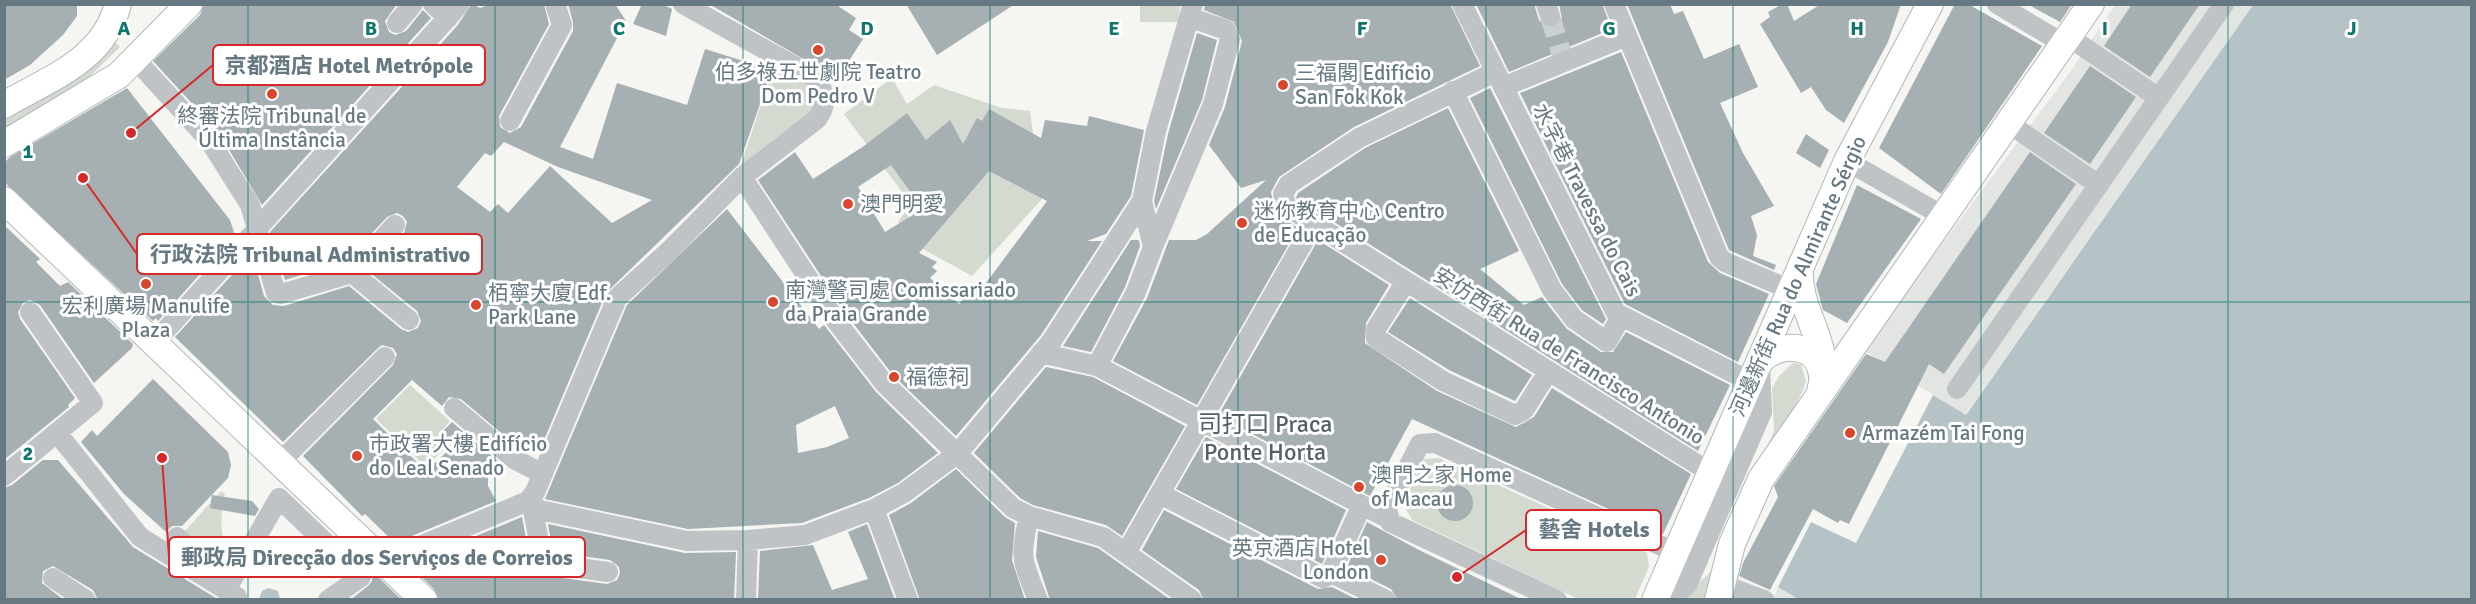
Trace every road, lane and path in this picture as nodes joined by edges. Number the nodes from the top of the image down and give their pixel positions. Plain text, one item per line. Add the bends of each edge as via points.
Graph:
1 (118, 4) edge
2 (189, 4) edge
3 (413, 4) edge
4 (433, 4) edge
5 (683, 4) edge
6 (1462, 4) edge
7 (1614, 4) edge
8 (1930, 4) edge
9 (1997, 4) edge
10 (2091, 4) edge
11 (2220, 6) edge
12 (556, 7) dead end
13 (454, 11) edge
14 (1191, 11) edge
15 (397, 23) dead end
16 (1627, 36) junction
17 (2066, 40) junction
18 (135, 59) junction
19 (1499, 80) junction
20 (1453, 92) junction
21 (2159, 98) junction
22 (4, 105) edge
23 (510, 121) dead end
24 (2008, 123) junction
25 (4, 144) edge
26 (1847, 161) junction
27 (741, 177) junction
28 (2098, 185) junction
29 (7, 200) edge
30 (1142, 201) junction
31 (1943, 216) junction
32 (395, 225) dead end
33 (1313, 225) junction
34 (256, 230) junction
35 (1153, 247) junction
36 (352, 273) junction
37 (1796, 279) junction
38 (1405, 283) junction
39 (30, 312) dead end
40 (1621, 316) junction
41 (409, 320) dead end
42 (155, 342) junction
43 (1041, 353) junction
44 (385, 357) dead end
45 (1097, 366) junction
46 (1548, 372) junction
47 (1755, 372) junction
48 (1957, 389) dead end
49 (1819, 392) junction
50 (454, 408) dead end
51 (1202, 421) junction
52 (58, 434) junction
53 (958, 453) junction
54 (280, 462) junction
55 (1711, 473) junction
56 (543, 474) junction
57 (4, 476) edge
58 (1160, 494) junction
59 (530, 503) junction
60 (1362, 506) junction
61 (874, 509) junction
62 (1029, 516) junction
63 (1387, 518) junction
64 (345, 524) junction
65 (177, 537) dead end
66 (748, 540) junction
67 (326, 544) junction
68 (1677, 553) junction
69 (1126, 554) junction
70 (384, 561) junction
71 (608, 572) dead end
72 (1331, 573) junction
73 (53, 578) dead end
74 (227, 592) edge
75 (1720, 592) edge
76 (1528, 593) edge
77 (86, 600) edge
78 (328, 600) edge
79 (424, 600) edge
80 (746, 600) edge
81 (908, 600) edge
82 (1038, 600) edge
83 (1191, 600) edge
84 (1386, 600) edge
85 (1557, 600) edge
86 (1655, 600) edge
87 (1666, 600) edge
88 (1764, 600) edge

1 - 22 main road via 111,27 95,50
2 - 18 main road
3 - 15 street
4 - 13 street
5 - 27 street via 814,77 824,93 825,102 817,119
6 - 19 street, 水字巷 Travessa do Cais
7 - 16 street
8 - 26 main road, 河邊新街 Rua do Almirante Sérgio
9 - 17 street
10 - 17 main road
11 - 21 street
12 - 23 street via 562,25
13 - 34 street
14 - 30 street via 1156,131
14 - 35 street via 1226,30 1230,39 1213,104
16 - 19 street
16 - 37 street via 1719,257 1725,262
17 - 21 street
17 - 24 main road
18 - 25 main road via 113,79
18 - 34 street via 209,140 250,205
19 - 20 street
19 - 40 street, 水字巷 Travessa do Cais via 1616,313
20 - 33 street, 安仿西街 Rua de Francisco Antonio via 1359,138 1289,184 1283,200 1290,211
20 - 40 street via 1552,290 1574,319 1607,342
21 - 28 street
24 - 28 street
24 - 31 main road
26 - 31 street
26 - 37 main road, 河邊新街 Rua do Almirante Sérgio
27 - 53 street via 836,321 877,374
27 - 56 street via 617,298
28 - 48 street
29 - 42 main road
30 - 35 street
30 - 43 street
31 - 49 main road
32 - 36 street
33 - 38 street, 安仿西街 Rua de Francisco Antonio
33 - 51 street
34 - 36 street via 276,293
34 - 42 street
35 - 45 street via 1136,292
36 - 41 street
37 - 47 main road, 河邊新街 Rua do Almirante Sérgio
37 - 49 main road via 1824,357
38 - 46 street, 安仿西街 Rua de Francisco Antonio
38 - 46 street via 1376,328 1376,338 1443,381 1515,415 1524,410
39 - 52 street via 93,404
40 - 47 street, 水字巷 Travessa do Cais
42 - 54 main road
43 - 45 street
43 - 53 street
44 - 54 street
45 - 51 street
46 - 55 street, 安仿西街 Rua de Francisco Antonio
47 - 49 main road via 1776,348 1799,347 1817,361 1821,371
47 - 55 main road, 河邊新街 Rua do Almirante Sérgio
47 - 87 street via 1762,412 1687,585
49 - 75 main road via 1761,479 1732,543
50 - 56 street via 514,459
51 - 58 street
51 - 60 street
52 - 57 street
52 - 74 street via 140,537
53 - 61 street via 904,493
53 - 62 street via 1013,508
54 - 64 main road
55 - 68 main road, 河邊新街 Rua do Almirante Sérgio
56 - 59 street
58 - 69 street
58 - 72 street via 1321,578
59 - 66 street via 540,510 687,541
59 - 70 street
59 - 71 street via 543,563
60 - 63 street
60 - 72 street
61 - 66 street via 805,535
61 - 81 street
62 - 69 street via 1096,534
62 - 82 street via 1022,559
63 - 68 street via 1387,508 1416,448 1430,442
63 - 76 street via 1393,526
64 - 67 street
64 - 70 main road
65 - 74 street via 224,577
66 - 80 street
67 - 74 street via 279,498
67 - 78 street via 361,576
68 - 86 main road, 河邊新街 Rua do Almirante Sérgio
69 - 83 street
70 - 79 main road
72 - 84 street
73 - 77 street
75 - 88 street
76 - 85 street

